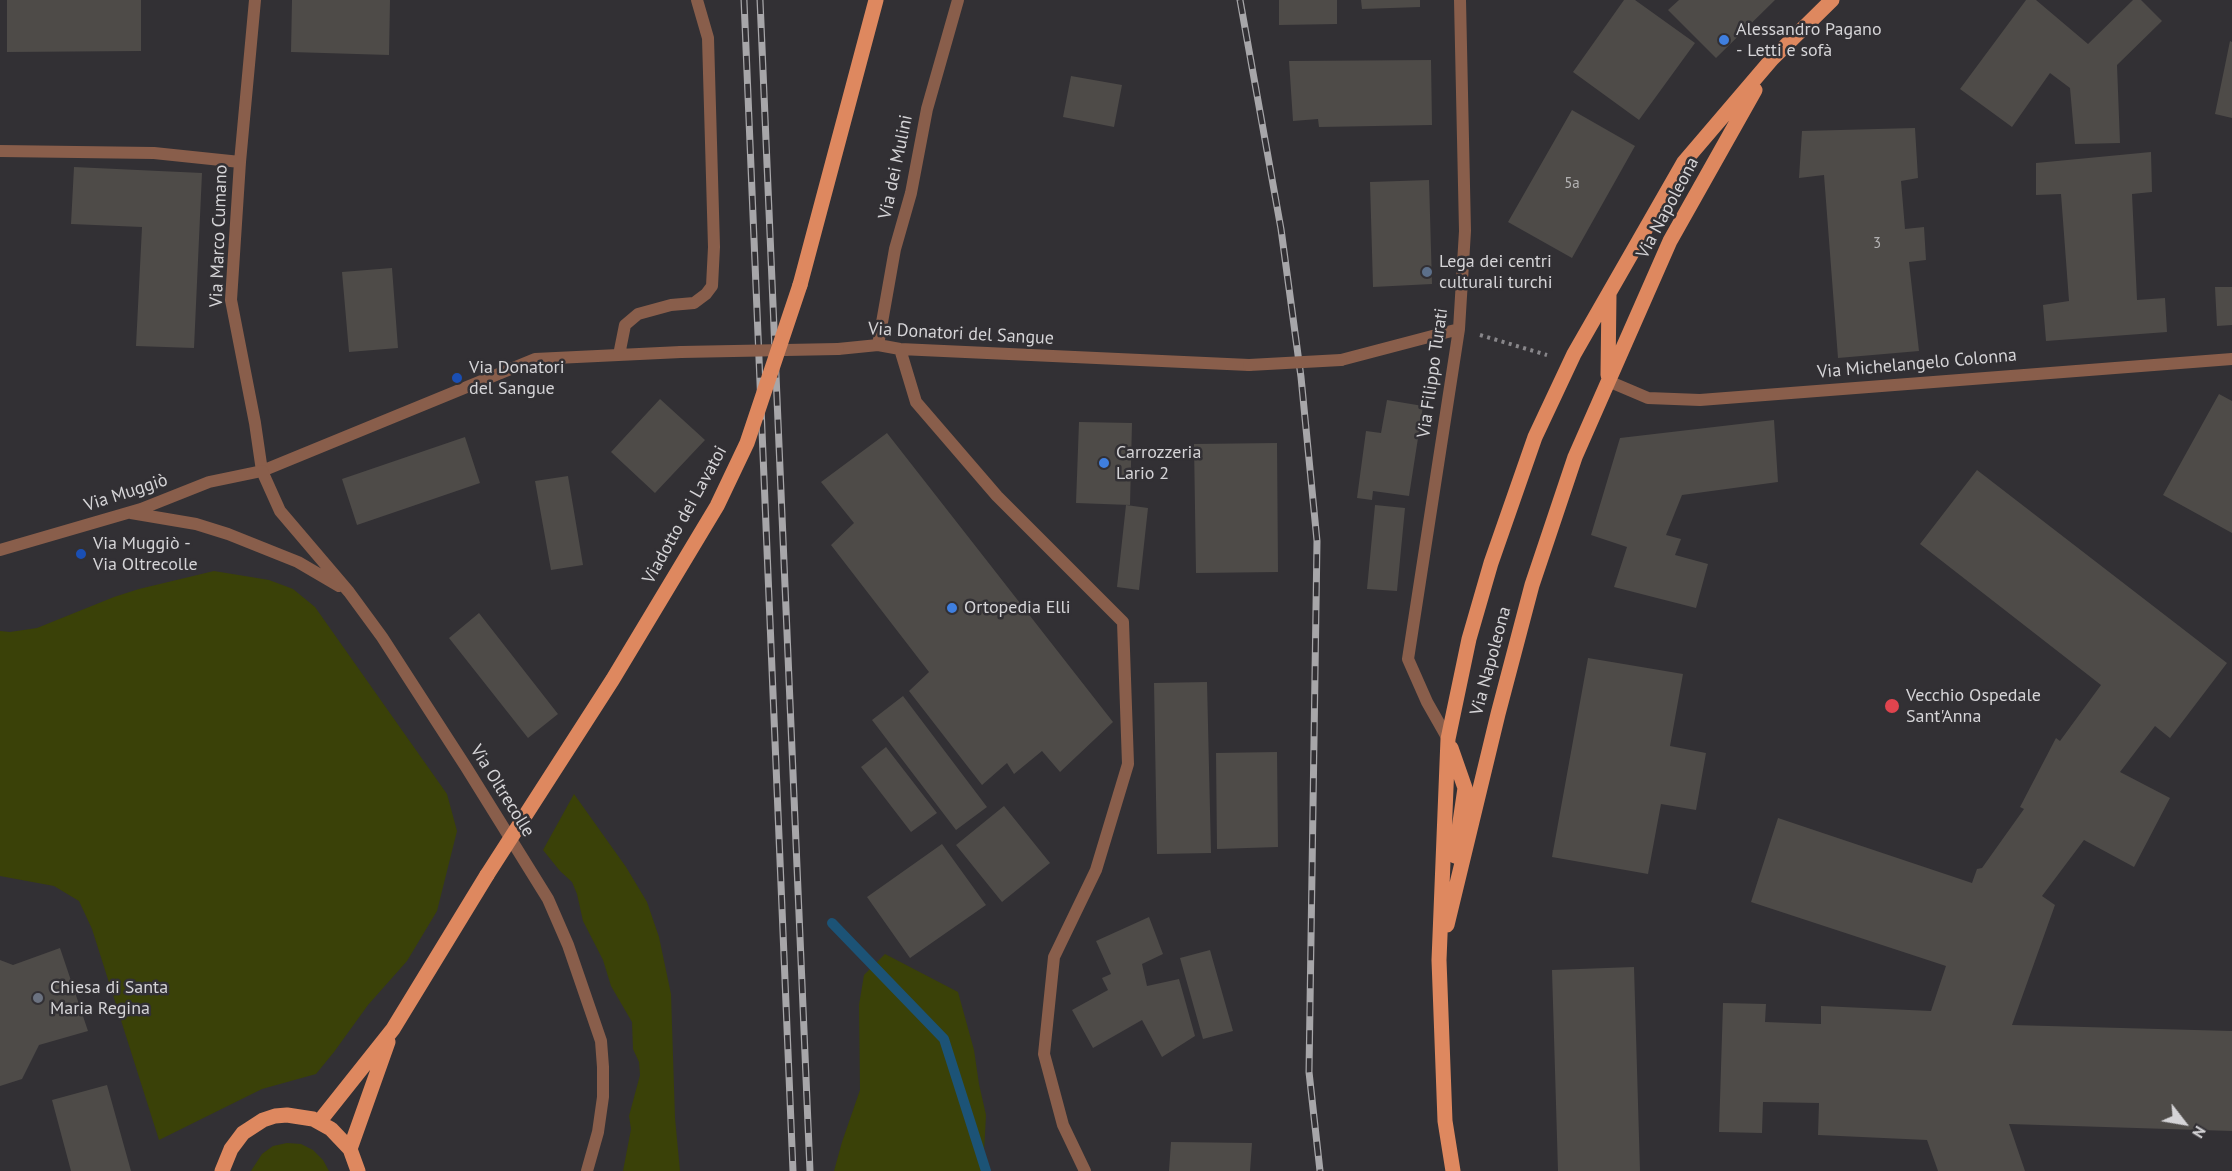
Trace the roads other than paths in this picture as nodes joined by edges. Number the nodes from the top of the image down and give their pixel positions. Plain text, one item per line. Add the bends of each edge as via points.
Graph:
1 (255, 0) edge
2 (697, 0) edge
3 (876, 0) edge
4 (958, 0) edge
5 (1460, 0) edge
6 (1832, 0) edge
7 (1772, 59) junction
8 (0, 151) edge
9 (240, 162) junction
10 (1610, 292) junction
11 (1459, 329) junction
12 (878, 345) junction
13 (900, 349) junction
14 (619, 355) junction
15 (2232, 359) edge
16 (1608, 381) junction
17 (262, 471) junction
18 (127, 512) junction
19 (0, 550) edge
20 (349, 592) junction
21 (1448, 739) junction
22 (1439, 960) junction
23 (393, 1029) junction
24 (319, 1122) junction
25 (350, 1149) junction
26 (222, 1171) edge
27 (358, 1171) edge
28 (587, 1171) edge
29 (1085, 1171) edge
30 (1452, 1171) edge

1 - 9 street, Via Marco Cumano
2 - 14 street via 708,38 712,286 694,303 638,314 625,325
3 - 23 main road, Viadotto dei Lavatoi, bridge via 800,285 747,443 717,506 613,679
4 - 12 street, Via dei Mulini via 927,109
5 - 11 street, Via Filippo Turati via 1465,231
6 - 7 main road, Via Napoleona
7 - 10 main road, Via Napoleona via 1684,162
7 - 16 main road, Via Napoleona via 1670,241
8 - 9 street via 154,153
9 - 17 street, Via Marco Cumano via 231,300
10 - 16 main road, Via Napoleona
10 - 21 main road, Via Napoleona via 1535,437 1469,639
11 - 13 street, Via Donatori del Sangue, bridge via 1341,360 1249,365
11 - 21 street, Via Filippo Turati via 1408,659
12 - 13 street, Via Donatori del Sangue
12 - 14 street, Via Donatori del Sangue, bridge
13 - 29 street via 916,402 997,496 1123,622 1128,764 1096,870 1054,957 1044,1054 1063,1125
14 - 17 street, Via Donatori del Sangue via 535,359
15 - 16 street, Via Michelangelo Colonna via 1700,400 1648,398
16 - 22 main road, Via Napoleona via 1575,457 1532,585
17 - 18 street, Via Muggiò via 209,482
17 - 20 street, Via Oltrecolle via 280,511
18 - 19 street, Via Muggiò
18 - 20 street via 196,524 246,541 298,562
20 - 28 street, Via Oltrecolle via 382,637 548,899 568,945 601,1041 603,1097
21 - 22 main road, Via Napoleona via 1465,788
22 - 30 main road, Via Napoleona via 1444,1121
23 - 24 main road
23 - 25 main road
24 - 25 main road
24 - 26 main road via 287,1115 252,1126 236,1140
25 - 27 main road

